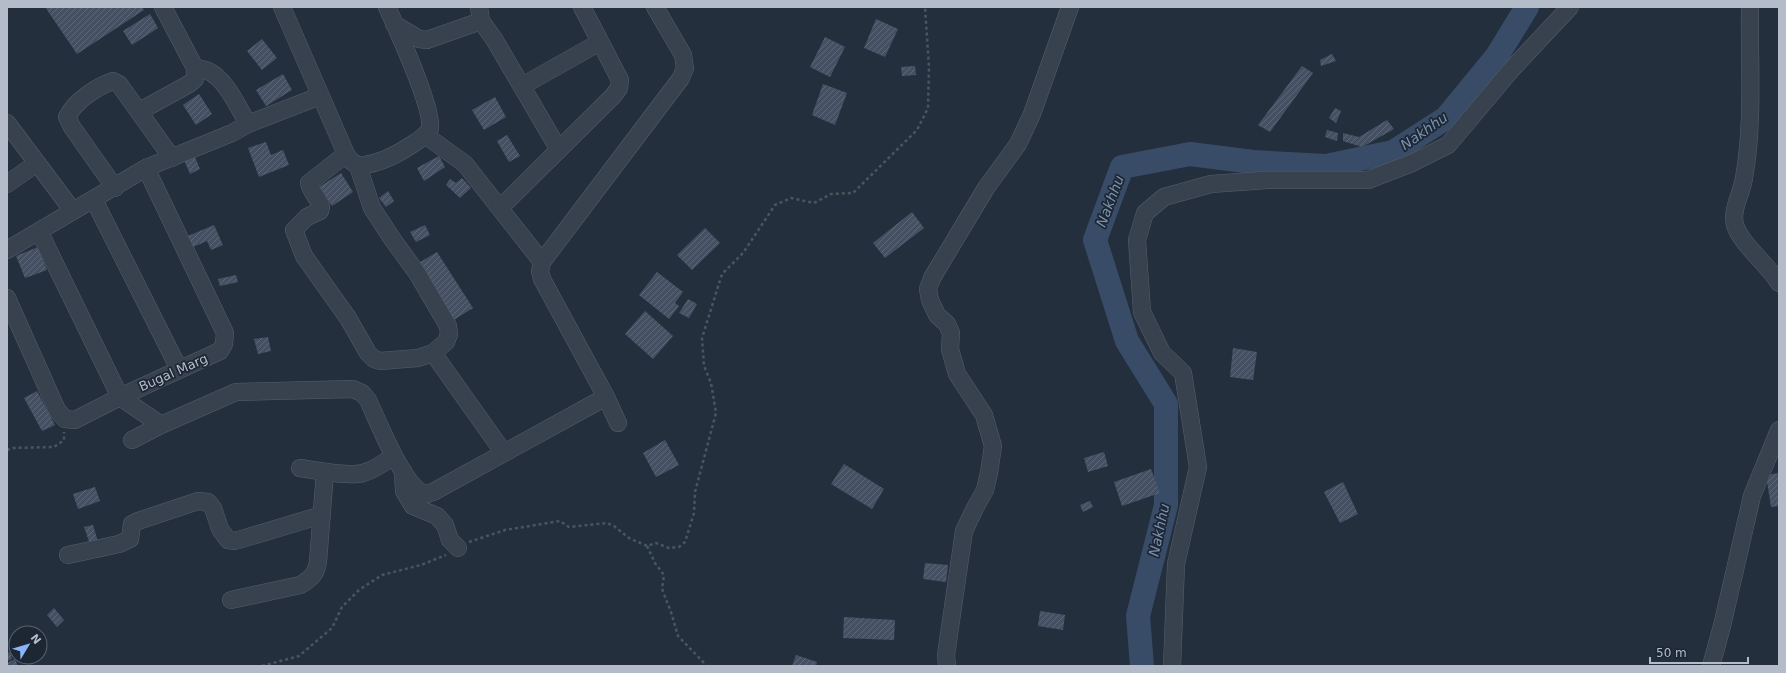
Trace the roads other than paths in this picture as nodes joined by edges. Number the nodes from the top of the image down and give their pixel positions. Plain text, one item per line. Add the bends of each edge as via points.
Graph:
1 (162, 7) edge
2 (282, 7) edge
3 (387, 7) edge
4 (582, 7) edge
5 (656, 7) edge
6 (1070, 7) edge
7 (1570, 7) edge
8 (1750, 7) edge
9 (480, 14) edge
10 (394, 24) junction
11 (600, 42) junction
12 (195, 68) junction
13 (522, 86) junction
14 (320, 96) junction
15 (140, 112) junction
16 (7, 123) edge
17 (248, 124) junction
18 (425, 135) junction
19 (559, 150) junction
20 (346, 154) junction
21 (172, 158) junction
22 (37, 163) junction
23 (358, 166) junction
24 (146, 168) junction
25 (7, 184) edge
26 (115, 188) junction
27 (94, 200) junction
28 (500, 208) junction
29 (73, 211) junction
30 (39, 232) junction
31 (7, 250) edge
32 (542, 262) junction
33 (1779, 283) edge
34 (7, 298) edge
35 (433, 353) junction
36 (179, 369) junction
37 (120, 397) junction
38 (606, 397) junction
39 (618, 423) dead end
40 (161, 425) junction
41 (1779, 430) edge
42 (132, 440) dead end
43 (504, 453) junction
44 (393, 456) junction
45 (300, 468) dead end
46 (403, 471) junction
47 (325, 472) junction
48 (322, 515) junction
49 (458, 548) road end
50 (68, 555) dead end
51 (231, 600) dead end
52 (947, 666) edge
53 (1172, 666) edge
54 (1711, 666) edge

1 - 12 street
2 - 14 street
3 - 10 street
4 - 11 street
5 - 32 street via 683,55 684,68 681,78
6 - 52 street via 1018,144 986,188 932,278 928,289 937,315 947,324 951,333 950,349 957,374 984,415 993,446 985,490 964,531 946,655
7 - 53 street via 1512,69 1448,145 1412,163 1368,180 1267,180 1211,184 1164,197 1145,213 1137,240 1142,312 1162,353 1183,373 1198,467 1176,564
8 - 33 street via 1748,151 1744,182 1734,217 1739,234
9 - 10 street via 427,40 419,39
9 - 13 street
10 - 18 street via 429,114 430,129
11 - 13 street
11 - 19 street via 620,80 619,88
12 - 15 street via 195,78 189,84
12 - 17 street via 208,70 218,78 232,95
13 - 19 street
14 - 17 street
14 - 20 street
15 - 21 street
15 - 26 street via 119,84 113,81 103,85 72,108 67,117
16 - 22 street
17 - 21 street
18 - 23 street via 388,158
18 - 28 street via 465,164
19 - 28 street
20 - 23 street
20 - 35 street via 310,183 311,190 322,207 294,230 304,256 374,359 380,361 418,358
21 - 24 street
22 - 25 street
22 - 29 street
23 - 35 street via 372,208 417,273 448,326 446,342
24 - 26 street
24 - 36 street, Bugal Marg via 225,333 220,351
26 - 27 street
27 - 29 street
27 - 36 street
28 - 32 street
29 - 30 street
30 - 31 street
30 - 37 street
32 - 38 street via 542,279
34 - 37 street, Bugal Marg via 57,410 65,419 75,420
35 - 43 street
36 - 37 street, Bugal Marg
37 - 40 street
38 - 39 street
38 - 43 street
40 - 42 street
40 - 44 street via 236,392 353,389 362,393 368,400
41 - 54 street via 1752,496
43 - 46 street via 427,494
44 - 46 street
44 - 47 street via 379,467 361,474
45 - 47 street
46 - 49 street via 404,491 413,506 437,516 445,525 450,540
47 - 48 street
48 - 50 street via 236,541 228,540 220,529 213,508 208,502 198,501 132,524 130,538 118,544
48 - 51 street via 317,569 308,581

